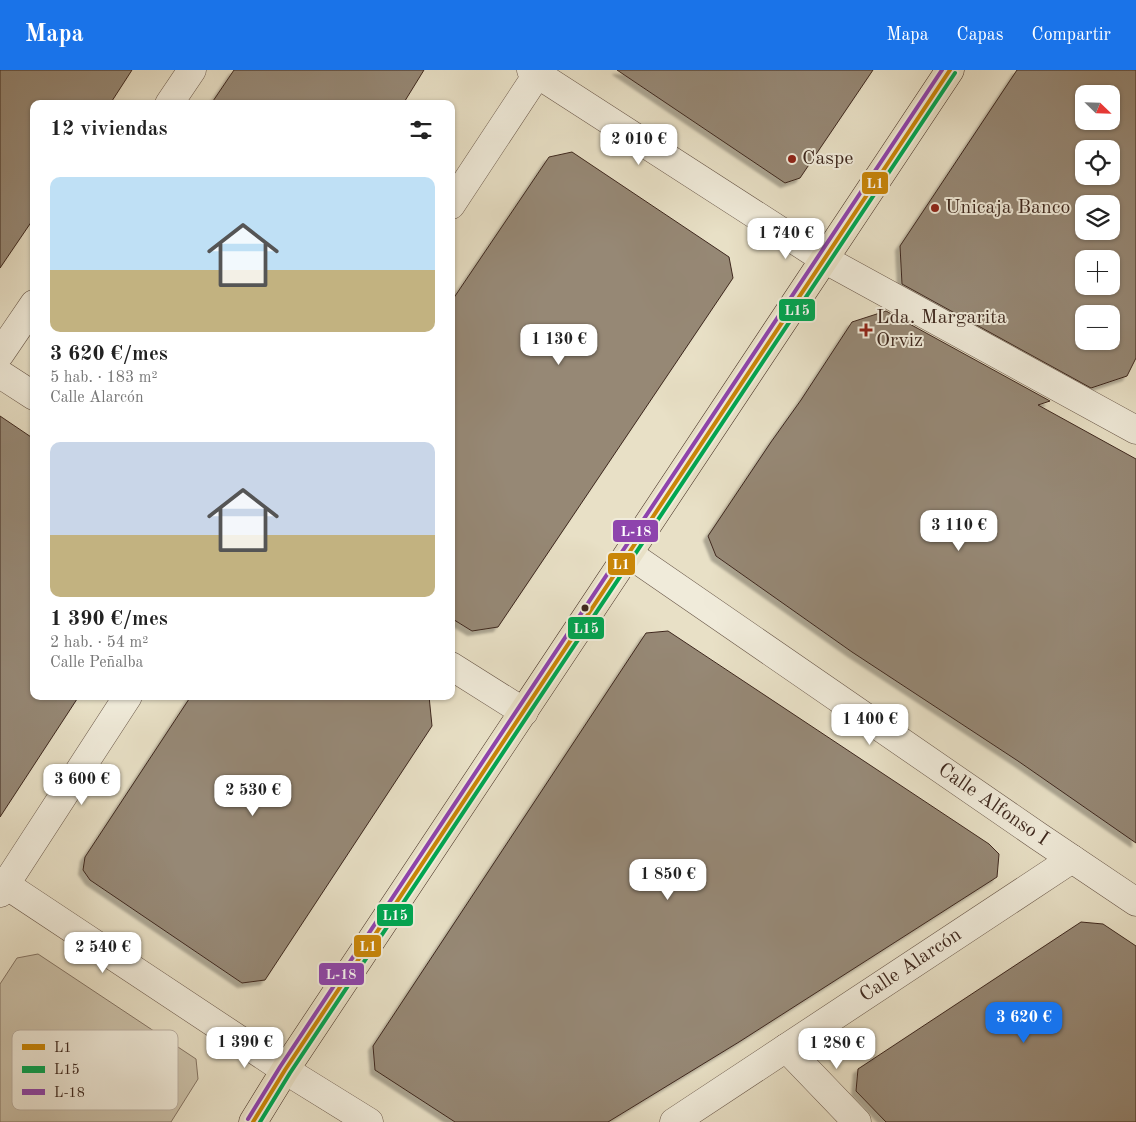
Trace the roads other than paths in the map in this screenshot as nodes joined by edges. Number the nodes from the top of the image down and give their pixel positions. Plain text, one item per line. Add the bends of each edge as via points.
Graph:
1 (192, 70) edge
2 (950, 70) edge
3 (536, 71) edge
4 (173, 100) edge
5 (455, 199) edge
6 (824, 259) junction
7 (30, 310) edge
8 (0, 354) edge
9 (0, 374) edge
10 (30, 393) edge
11 (1133, 421) edge
12 (628, 554) junction
13 (455, 669) edge
14 (125, 700) edge
15 (524, 712) junction
16 (1072, 859) junction
17 (2, 886) edge
18 (1136, 902) edge
19 (786, 1048) junction
20 (285, 1070) junction
21 (253, 1122) edge
22 (369, 1122) edge
23 (674, 1122) edge
24 (857, 1122) edge

1 - 4 street
2 - 6 main road
3 - 5 street
3 - 6 street
6 - 11 street
6 - 12 main road
7 - 8 street
9 - 10 street
12 - 15 main road
12 - 16 street, Calle Alfonso I
13 - 15 street
14 - 17 street
15 - 20 main road
16 - 18 street, Calle Alfonso I
16 - 19 street, Calle Alarcón
17 - 20 street
19 - 23 street, Calle Alarcón
19 - 24 street
20 - 21 main road
20 - 22 street

